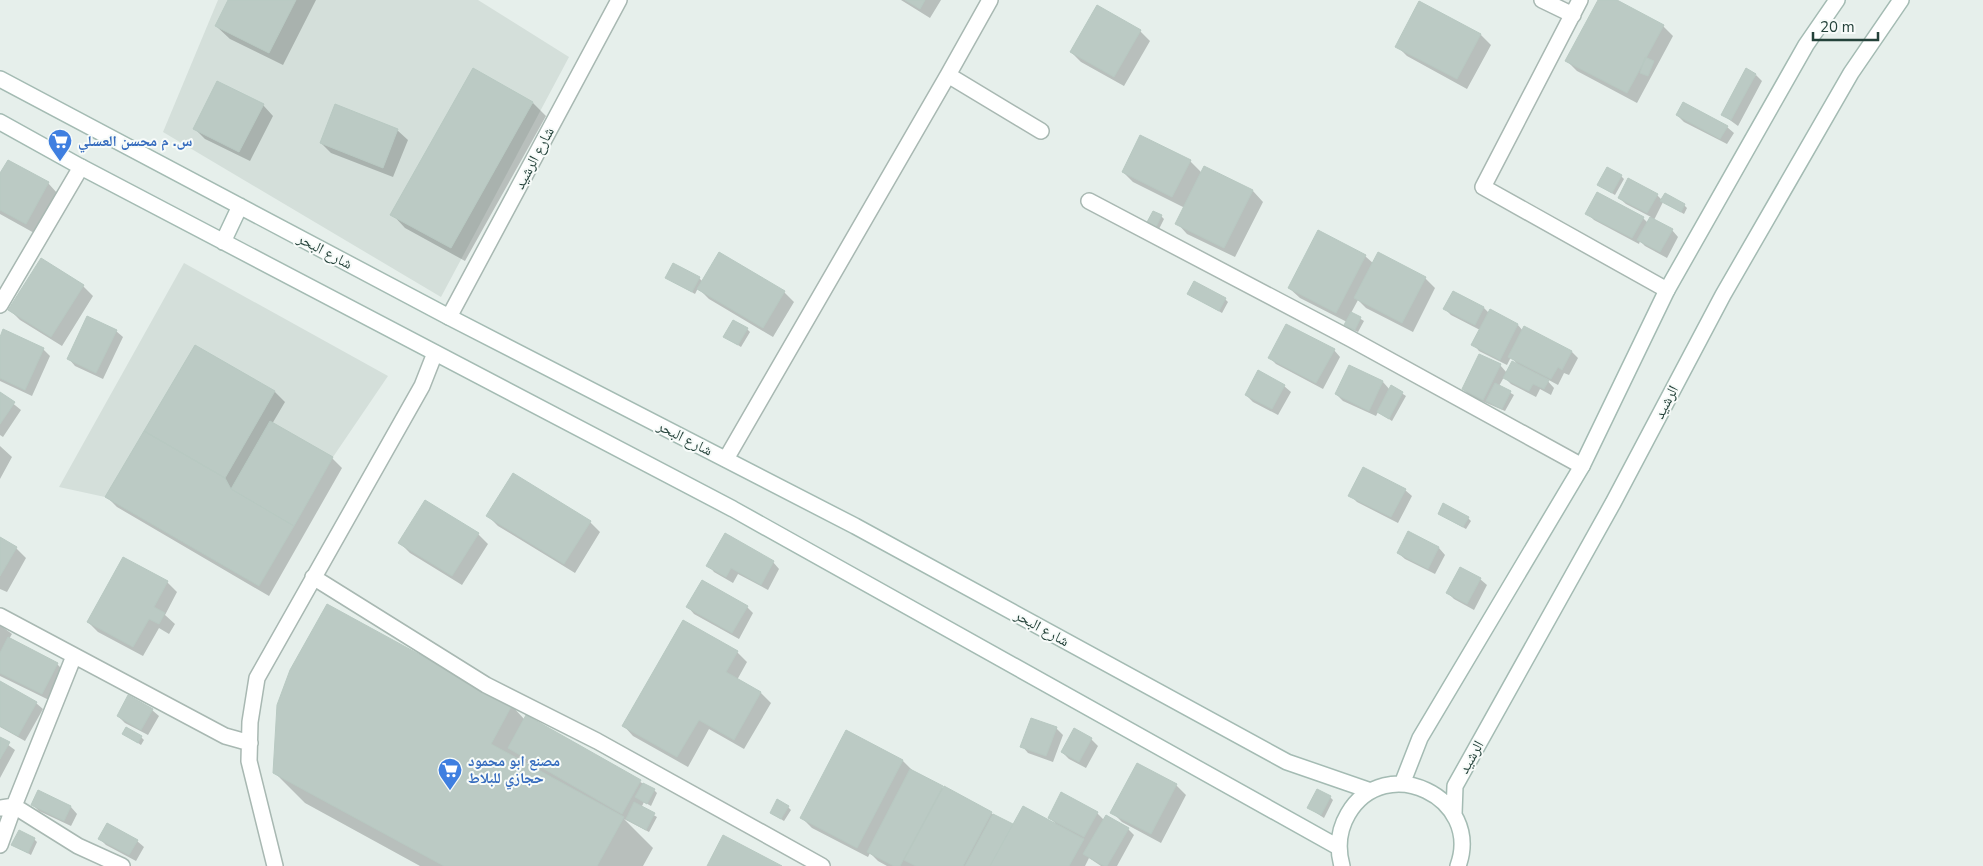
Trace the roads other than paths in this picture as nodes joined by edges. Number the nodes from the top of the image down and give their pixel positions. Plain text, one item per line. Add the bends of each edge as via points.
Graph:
1 (619, 0) edge
2 (990, 0) edge
3 (1542, 0) edge
4 (1580, 0) edge
5 (1837, 0) edge
6 (1901, 0) edge
7 (1573, 15) junction
8 (948, 75) junction
9 (0, 79) edge
10 (0, 122) edge
11 (1041, 131) dead end
12 (81, 167) junction
13 (1090, 201) dead end
14 (240, 206) junction
15 (223, 242) junction
16 (1667, 290) junction
17 (0, 305) edge
18 (450, 317) junction
19 (435, 353) junction
20 (726, 459) junction
21 (1582, 466) junction
22 (313, 577) junction
23 (0, 616) edge
24 (74, 656) junction
25 (250, 743) junction
26 (1402, 784) junction
27 (1371, 791) junction
28 (7, 807) edge
29 (1454, 814) junction
30 (0, 845) edge
31 (1338, 847) junction
32 (122, 866) edge
33 (275, 866) edge
34 (822, 866) edge
35 (1342, 866) edge
36 (1458, 866) edge

1 - 18 main road, شارع الرشيد
2 - 8 main road
3 - 7 main road
4 - 7 main road
5 - 16 main road via 1806,44
6 - 29 main road, الرشيد via 1851,73 1723,296 1454,786
7 - 16 main road via 1484,187
8 - 11 main road
8 - 20 main road
9 - 14 main road, شارع البحر
10 - 12 main road
12 - 15 main road
12 - 17 main road
13 - 21 main road
14 - 15 main road
14 - 18 main road, شارع البحر
15 - 19 main road
16 - 21 main road
18 - 20 main road, شارع البحر
19 - 22 main road via 422,386
19 - 31 main road via 733,509
20 - 27 main road, شارع البحر via 856,526 1286,762
21 - 26 main road via 1420,738
22 - 25 main road via 256,678
22 - 34 main road via 486,685 598,741
23 - 24 main road
24 - 25 main road via 225,736
24 - 28 main road
25 - 33 main road via 249,761
26 - 27 main road via 1386,785
26 - 29 main road via 1423,788 1440,798
27 - 31 main road via 1353,805 1342,824
28 - 30 main road
28 - 32 main road
29 - 36 main road via 1462,842
31 - 35 main road

